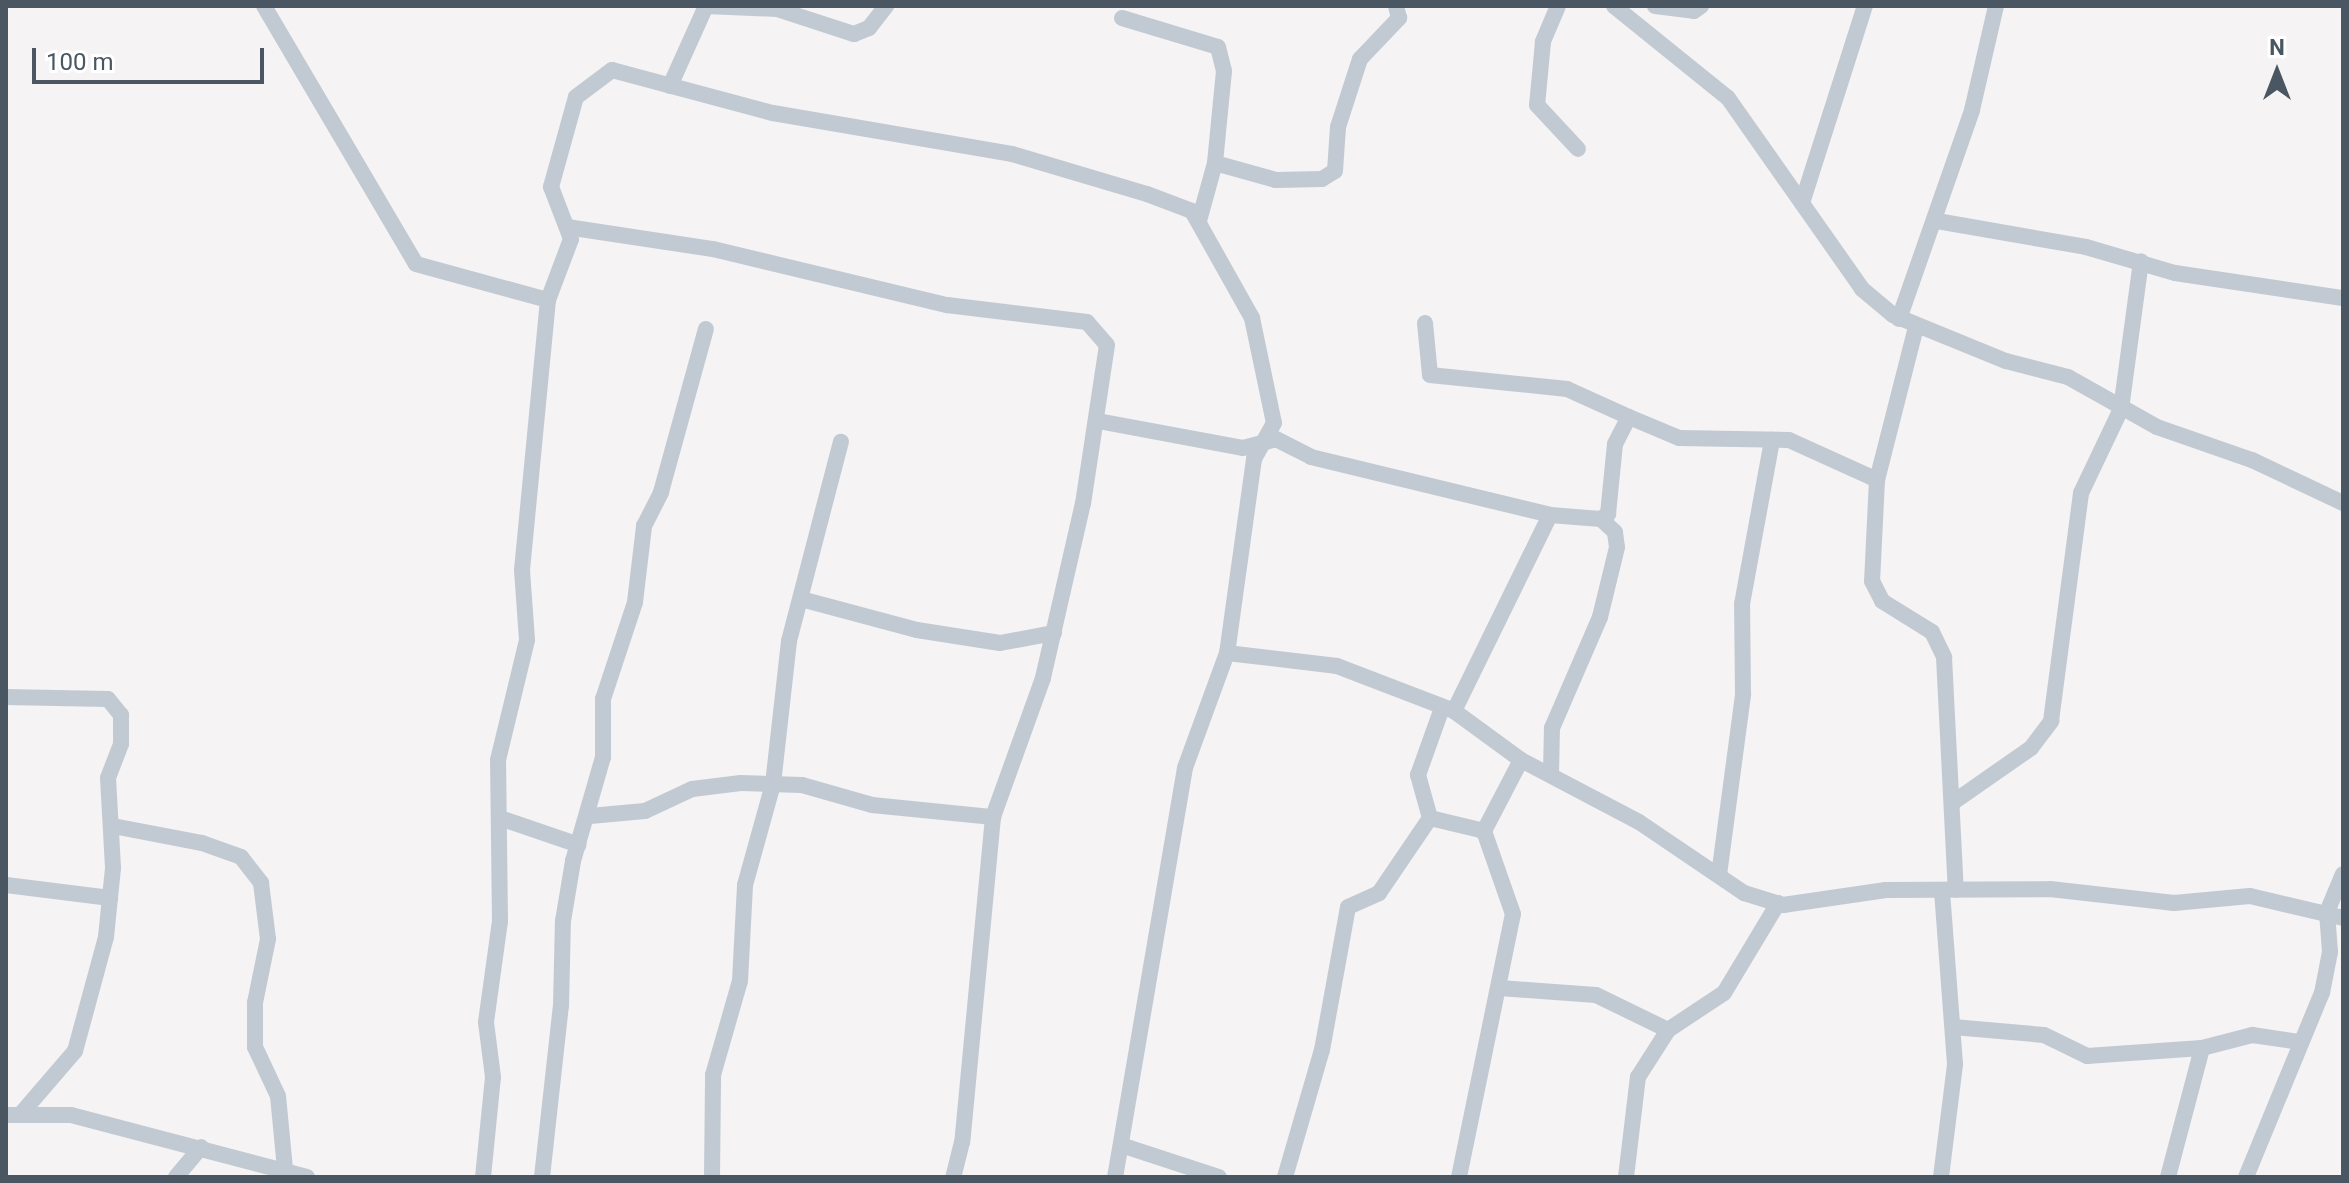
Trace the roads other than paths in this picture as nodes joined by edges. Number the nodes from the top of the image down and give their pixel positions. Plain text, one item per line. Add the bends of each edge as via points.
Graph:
1 (264, 6) edge
2 (706, 6) edge
3 (886, 6) edge
4 (1396, 6) edge
5 (1558, 6) edge
6 (1614, 6) edge
7 (1653, 6) edge
8 (1701, 6) edge
9 (1865, 6) edge
10 (1996, 6) edge
11 (1122, 18) dead end
12 (1632, 21) junction
13 (670, 86) junction
14 (1578, 149) dead end
15 (1215, 163) junction
16 (1802, 203) junction
17 (1199, 221) junction
18 (1937, 221) junction
19 (567, 227) junction
20 (2141, 261) junction
21 (2343, 298) edge
22 (548, 300) junction
23 (1899, 319) junction
24 (1425, 323) dead end
25 (1916, 327) junction
26 (706, 329) dead end
27 (2121, 409) junction
28 (1629, 417) junction
29 (1098, 421) junction
30 (1772, 440) junction
31 (841, 442) dead end
32 (1260, 443) junction
33 (1877, 480) junction
34 (2343, 503) edge
35 (1550, 515) junction
36 (1601, 519) junction
37 (801, 599) junction
38 (1054, 633) junction
39 (1227, 653) junction
40 (6, 697) edge
41 (1448, 709) junction
42 (1521, 760) junction
43 (1551, 774) junction
44 (773, 784) junction
45 (1955, 801) junction
46 (590, 816) junction
47 (993, 817) junction
48 (500, 818) junction
49 (1430, 818) junction
50 (113, 826) junction
51 (1484, 831) junction
52 (579, 845) junction
53 (2343, 874) edge
54 (1719, 875) junction
55 (6, 885) edge
56 (1949, 892) junction
57 (110, 898) junction
58 (1778, 903) junction
59 (2335, 915) edge
60 (1500, 988) junction
61 (1953, 1027) junction
62 (1668, 1030) junction
63 (2300, 1042) junction
64 (2202, 1048) junction
65 (10, 1118) edge
66 (1121, 1145) junction
67 (201, 1147) junction
68 (285, 1169) junction
69 (176, 1177) edge
70 (307, 1177) edge
71 (483, 1177) edge
72 (542, 1177) edge
73 (712, 1177) edge
74 (953, 1177) edge
75 (1115, 1177) edge
76 (1219, 1177) edge
77 (1285, 1177) edge
78 (1459, 1177) edge
79 (1626, 1177) edge
80 (1941, 1177) edge
81 (2168, 1177) edge
82 (2246, 1177) edge

1 - 22 street via 416,264
2 - 3 street via 777,9 854,34 869,28
2 - 13 street
4 - 15 street via 1399,18 1360,59 1338,127 1335,171 1322,179 1276,180
5 - 14 street via 1543,42 1537,105
6 - 12 street
7 - 8 street via 1694,11
7 - 12 street
9 - 16 street
10 - 18 street
11 - 15 street via 1218,47 1224,71
12 - 16 street via 1728,98
13 - 17 street via 773,113 1012,154 1147,194 1192,211
13 - 19 street via 612,70 576,97 551,187
15 - 17 street
16 - 23 street via 1862,289
17 - 32 street via 1252,318 1266,367 1274,423
18 - 20 street
18 - 23 street
19 - 22 street via 571,239
19 - 29 street via 713,249 947,305 1087,322 1107,345
20 - 21 street via 2282,292
20 - 27 street
22 - 48 street via 522,570 527,640 498,760
23 - 25 street
24 - 28 street via 1430,375 1567,389
25 - 27 street via 2068,377
25 - 33 street
26 - 46 street via 661,492 644,526 635,602 603,699 603,757
27 - 34 street
27 - 45 street via 2081,493 2051,721 2031,748
28 - 30 street via 1679,438
28 - 36 street via 1615,444 1608,514
29 - 32 street via 1243,448
29 - 38 street
30 - 33 street via 1789,440
30 - 54 street via 1742,604 1743,694
31 - 37 street
32 - 35 street via 1276,439 1311,457
32 - 39 street via 1238,543
33 - 45 street via 1872,581 1882,601 1939,642
35 - 36 street
35 - 41 street
36 - 43 street via 1615,532 1617,547 1600,617 1552,728
37 - 38 street via 917,630 1000,643
37 - 44 street via 789,641
38 - 47 street
39 - 41 street via 1337,666
39 - 66 street via 1185,768
40 - 50 street via 108,699 121,715 121,744 108,778
41 - 42 street
41 - 49 street via 1418,775
42 - 43 street
42 - 51 street
43 - 54 street
44 - 46 street via 692,789 645,811
44 - 47 street via 872,805
44 - 73 street via 745,885 740,981 713,1075
45 - 56 street
46 - 52 street
47 - 74 street via 962,1142
48 - 52 street
48 - 71 street via 500,921 486,1022 493,1077
49 - 51 street
49 - 77 street via 1379,893 1348,907 1343,917 1322,1050
50 - 57 street
50 - 68 street via 202,843 241,857 261,883 268,939 255,1003 255,1047 278,1096
51 - 60 street via 1514,904
52 - 72 street via 563,921 561,1006
53 - 59 street
54 - 58 street via 1744,893
55 - 57 street
56 - 58 street via 1886,890
56 - 59 street via 2050,889 2174,903 2250,896
56 - 61 street
57 - 65 street via 106,937 75,1051
58 - 62 street via 1724,993
59 - 63 street via 2330,952
60 - 62 street via 1596,995
60 - 78 street
61 - 64 street via 2044,1035 2087,1056
61 - 80 street via 1953,1103
62 - 79 street via 1632,1094
63 - 64 street via 2252,1035
63 - 82 street
64 - 81 street
65 - 67 street via 71,1115
66 - 75 street
66 - 76 street
67 - 68 street
67 - 69 street
68 - 70 street

